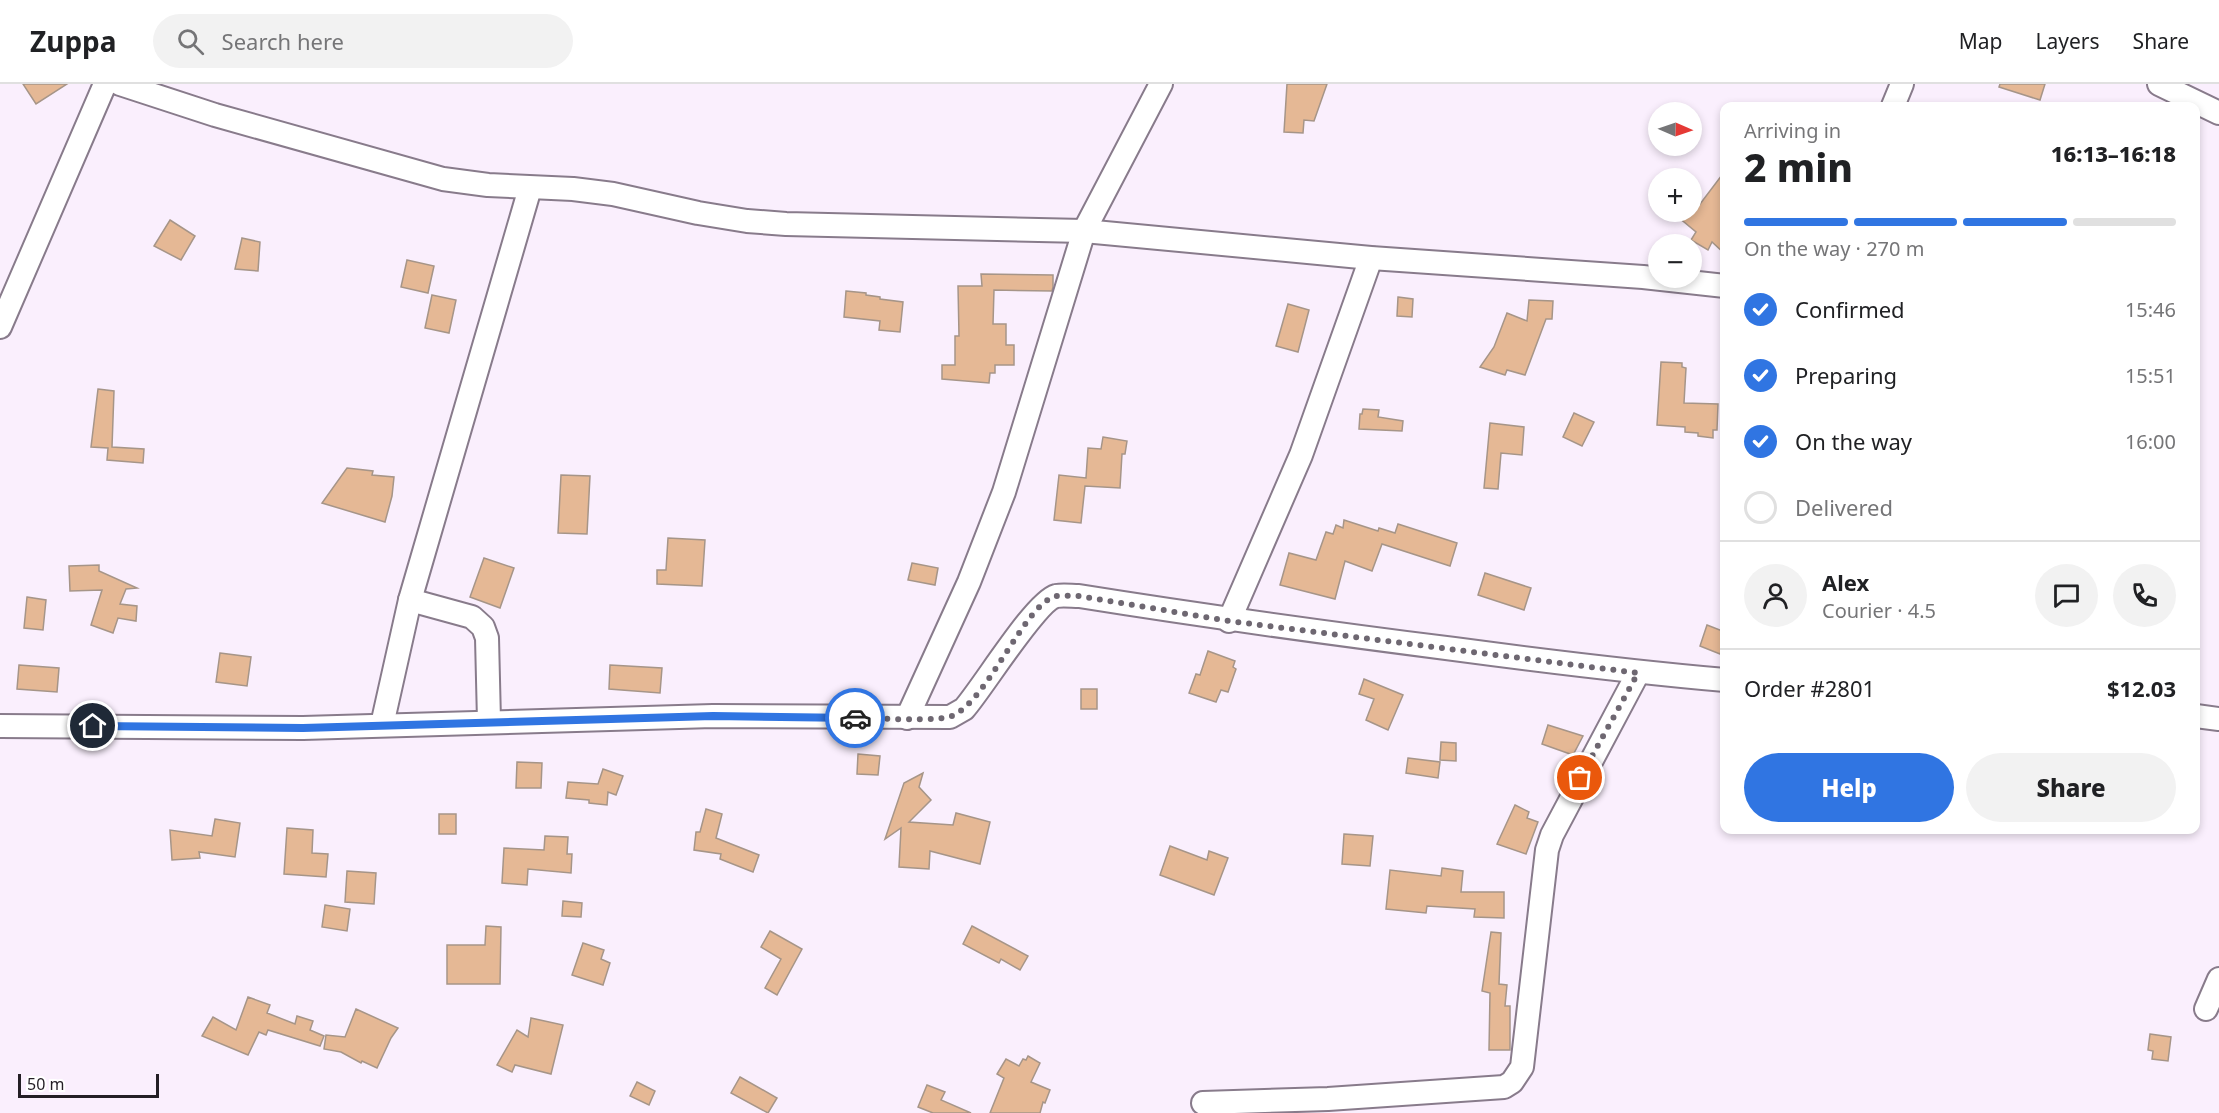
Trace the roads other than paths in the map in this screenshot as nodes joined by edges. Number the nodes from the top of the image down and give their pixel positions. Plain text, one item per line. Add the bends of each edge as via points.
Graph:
1 (105, 84) edge
2 (120, 84) edge
3 (1161, 84) edge
4 (1902, 84) edge
5 (2159, 84) edge
6 (1895, 102) edge
7 (2196, 102) edge
8 (2200, 104) edge
9 (2219, 113) edge
10 (530, 188) junction
11 (1084, 231) junction
12 (1371, 258) junction
13 (1720, 285) edge
14 (0, 327) edge
15 (410, 600) junction
16 (1229, 621) junction
17 (1638, 673) junction
18 (1720, 680) edge
19 (2200, 717) edge
20 (907, 718) junction
21 (2219, 719) edge
22 (489, 721) junction
23 (382, 725) junction
24 (0, 726) edge
25 (2219, 979) edge
26 (2206, 1009) dead end
27 (1203, 1103) dead end

1 - 14 street
2 - 10 street via 215,116 443,179
3 - 11 street
4 - 6 street
5 - 7 street
8 - 9 street
10 - 11 street via 613,194 766,223
10 - 15 street
11 - 12 street
11 - 20 street via 997,513
12 - 13 street
12 - 16 street via 1301,455
15 - 22 street via 472,617 483,627 487,638
15 - 23 street
16 - 17 street
16 - 20 street via 1079,596 1056,596 1027,624 964,710 950,717
17 - 18 street
17 - 27 street via 1551,835 1522,1068 1512,1082 1504,1086 1329,1099
19 - 21 street
20 - 22 street via 713,716
22 - 23 street
23 - 24 street
25 - 26 street

